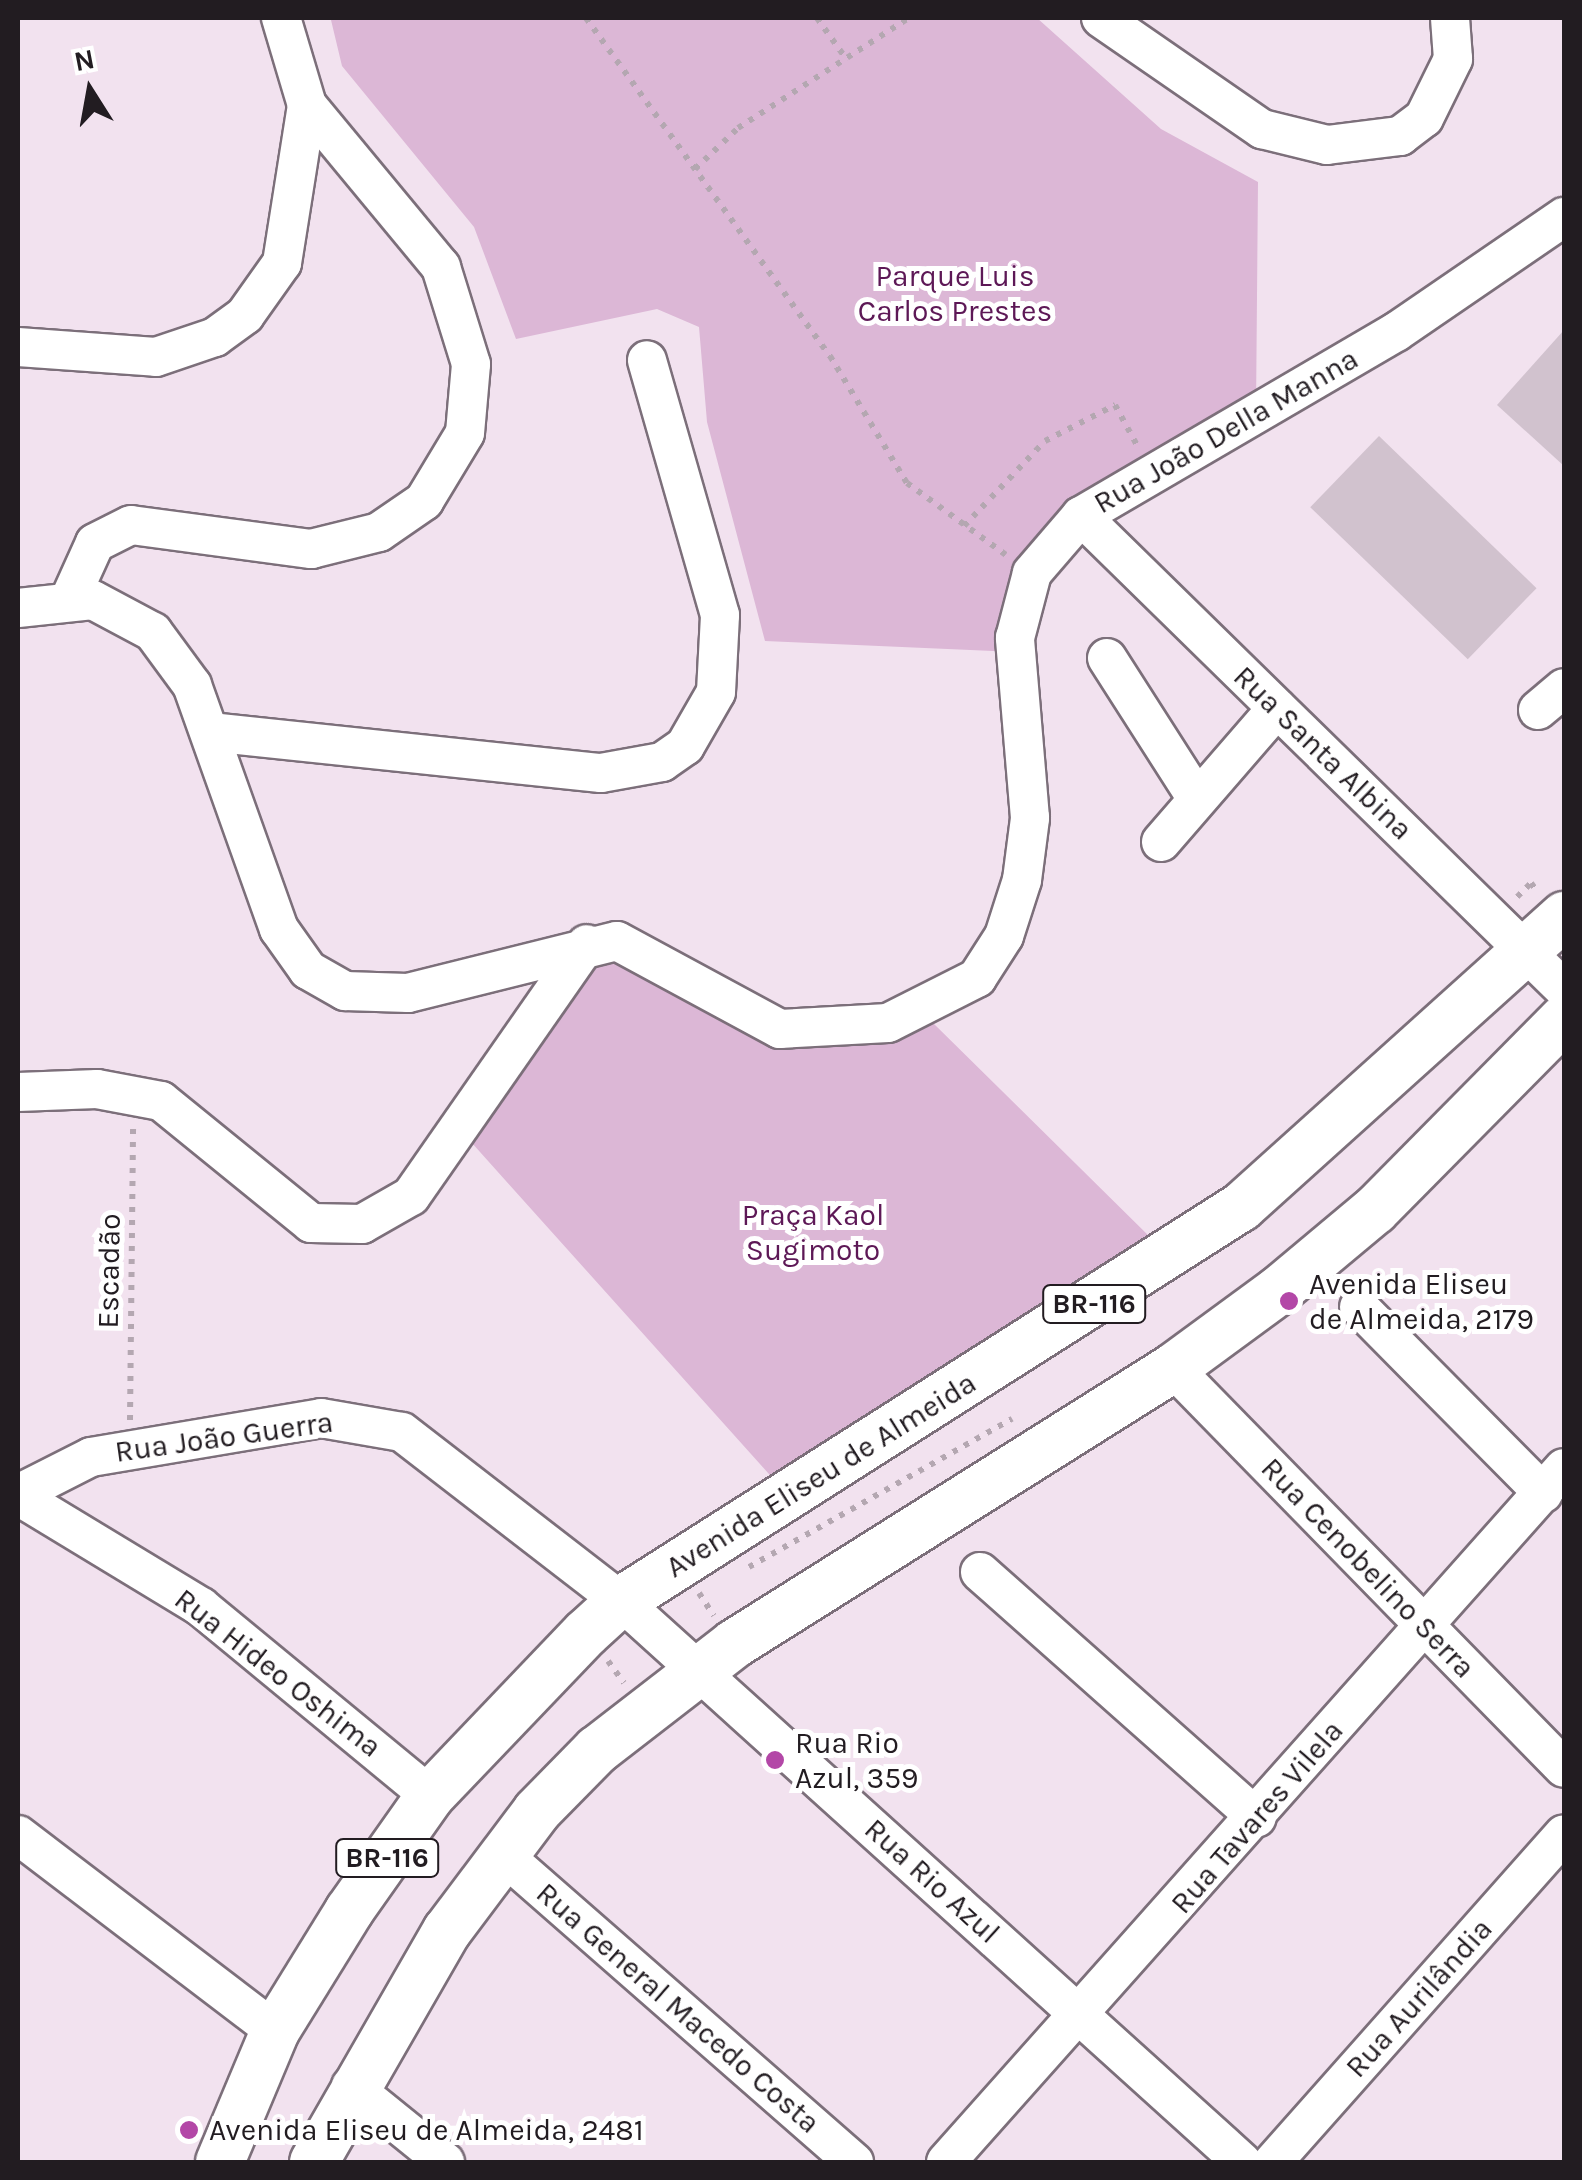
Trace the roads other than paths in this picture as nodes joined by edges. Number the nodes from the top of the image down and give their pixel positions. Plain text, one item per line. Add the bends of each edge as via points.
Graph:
1 (281, 18) edge
2 (1102, 18) edge
3 (1450, 18) edge
4 (307, 105) junction
5 (1564, 217) edge
6 (18, 347) edge
7 (647, 360) dead end
8 (1081, 516) junction
9 (71, 596) junction
10 (18, 608) edge
11 (1107, 658) dead end
12 (1276, 708) junction
13 (210, 732) junction
14 (1197, 800) junction
15 (1161, 842) dead end
16 (1564, 916) edge
17 (587, 944) junction
18 (1523, 950) junction
19 (1564, 990) edge
20 (1564, 1019) edge
21 (18, 1092) edge
22 (1358, 1307) dead end
23 (1173, 1368) junction
24 (1554, 1480) edge
25 (18, 1495) edge
26 (980, 1572) dead end
27 (621, 1601) junction
28 (1424, 1627) junction
29 (700, 1672) junction
30 (1564, 1768) edge
31 (430, 1796) junction
32 (1257, 1818) junction
33 (1564, 1834) edge
34 (18, 1835) edge
35 (502, 1854) junction
36 (1082, 2017) junction
37 (275, 2031) junction
38 (351, 2086) junction
39 (220, 2162) edge
40 (314, 2162) edge
41 (446, 2162) edge
42 (854, 2162) edge
43 (946, 2162) edge
44 (1242, 2162) edge
45 (1273, 2162) edge

1 - 4 street
2 - 3 street via 1262,128 1327,146 1400,136 1424,118 1452,59
4 - 6 street via 282,263 245,314 215,338 156,357
4 - 9 street via 442,267 471,364 465,433 450,467 406,519 342,545 286,548 154,525 116,530 80,562
5 - 8 street, Rua João Della Manna via 1396,332
7 - 13 street via 720,615 716,692 685,746 662,762 601,772
8 - 12 street, Rua Santa Albina
8 - 17 street, Rua João Della Manna via 1032,573 1015,633 1030,818 1022,880 1004,936 977,978 888,1022 808,1032 780,1028 646,949
9 - 10 street
9 - 13 street, Rua João Della Manna via 153,632 192,685
11 - 14 street
12 - 14 street
12 - 18 street, Rua Santa Albina
13 - 17 street, Rua João Della Manna via 279,929 308,970 344,991 408,993
14 - 15 street
16 - 18 main road, Avenida Eliseu de Almeida / BR-116
17 - 21 street via 411,1196 362,1224 311,1223 185,1117 133,1091
18 - 19 street, Rua Santa Albina
18 - 27 main road, Avenida Eliseu de Almeida / BR-116 via 1394,1079 1241,1208
20 - 23 main road, BR-116 via 1375,1210
22 - 24 street
23 - 28 street, Rua Cenobelino Serra
23 - 29 main road, BR-116
24 - 28 street, Rua Tavares Vilela
25 - 27 street, Rua João Guerra via 48,1472 130,1450 321,1418 368,1420 444,1459
25 - 31 street, Rua Hideo Oshima via 201,1607
26 - 32 street
27 - 29 street, Rua Rio Azul
27 - 31 main road, Avenida Eliseu de Almeida / BR-116
28 - 30 street, Rua Cenobelino Serra
28 - 32 street, Rua Tavares Vilela
29 - 35 main road, BR-116 via 597,1750
29 - 36 street, Rua Rio Azul
31 - 37 main road, Avenida Eliseu de Almeida / BR-116
32 - 36 street, Rua Tavares Vilela
33 - 45 street, Rua Aurilândia
34 - 37 street
35 - 38 main road, BR-116
35 - 42 street, Rua General Macedo Costa
36 - 43 street, Rua Tavares Vilela
36 - 44 street, Rua Rio Azul
37 - 39 main road, Avenida Eliseu de Almeida / BR-116
38 - 40 main road, BR-116
38 - 41 street

